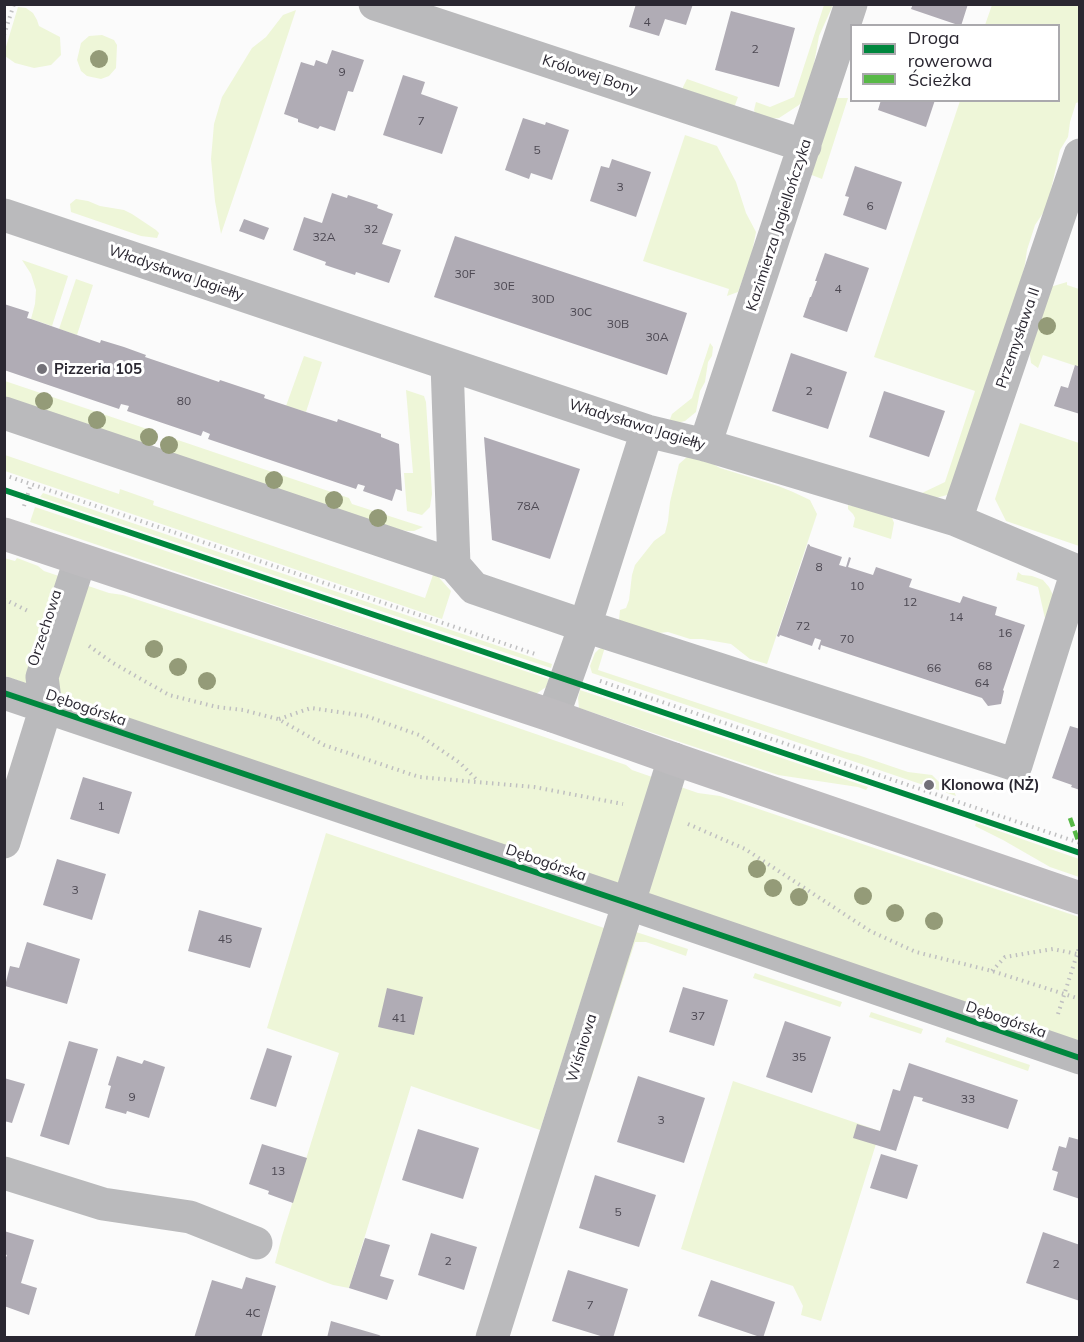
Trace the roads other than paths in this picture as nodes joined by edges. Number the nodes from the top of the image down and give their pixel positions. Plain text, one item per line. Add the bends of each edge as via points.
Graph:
1 (375, 4) edge
2 (851, 4) edge
3 (805, 146) junction
4 (1080, 155) edge
5 (4, 215) edge
6 (447, 364) junction
7 (4, 413) edge
8 (647, 431) junction
9 (705, 445) junction
10 (956, 520) junction
11 (4, 534) edge
12 (80, 560) junction
13 (454, 565) junction
14 (585, 626) junction
15 (4, 693) edge
16 (46, 707) junction
17 (553, 716) junction
18 (674, 759) junction
19 (4, 842) edge
20 (1080, 897) edge
21 (627, 903) junction
22 (1080, 1058) edge
23 (4, 1173) edge
24 (256, 1243) dead end
25 (492, 1338) edge

1 - 3 street, Królowej Bony
2 - 3 street, Kazimierza Jagiellończyka
3 - 9 street, Kazimierza Jagiellończyka
4 - 10 street, Przemysława II
5 - 6 street, Władysława Jagiełły
6 - 8 street, Władysława Jagiełły
6 - 13 street
7 - 13 street
8 - 9 street, Władysława Jagiełły
8 - 14 street
9 - 10 street, Władysława Jagiełły
10 - 14 street, Władysława Jagiełły via 1077,572 1016,765
11 - 12 main road
12 - 16 street, Orzechowa via 42,677
12 - 17 main road
13 - 14 street via 474,588
14 - 17 street
15 - 16 street, Dębogórska
16 - 19 street, Orzechowa
16 - 21 street, Dębogórska
17 - 18 main road
18 - 20 main road
18 - 21 street, Wiśniowa
21 - 22 street, Dębogórska
21 - 25 street, Wiśniowa
23 - 24 street via 103,1204 190,1218

